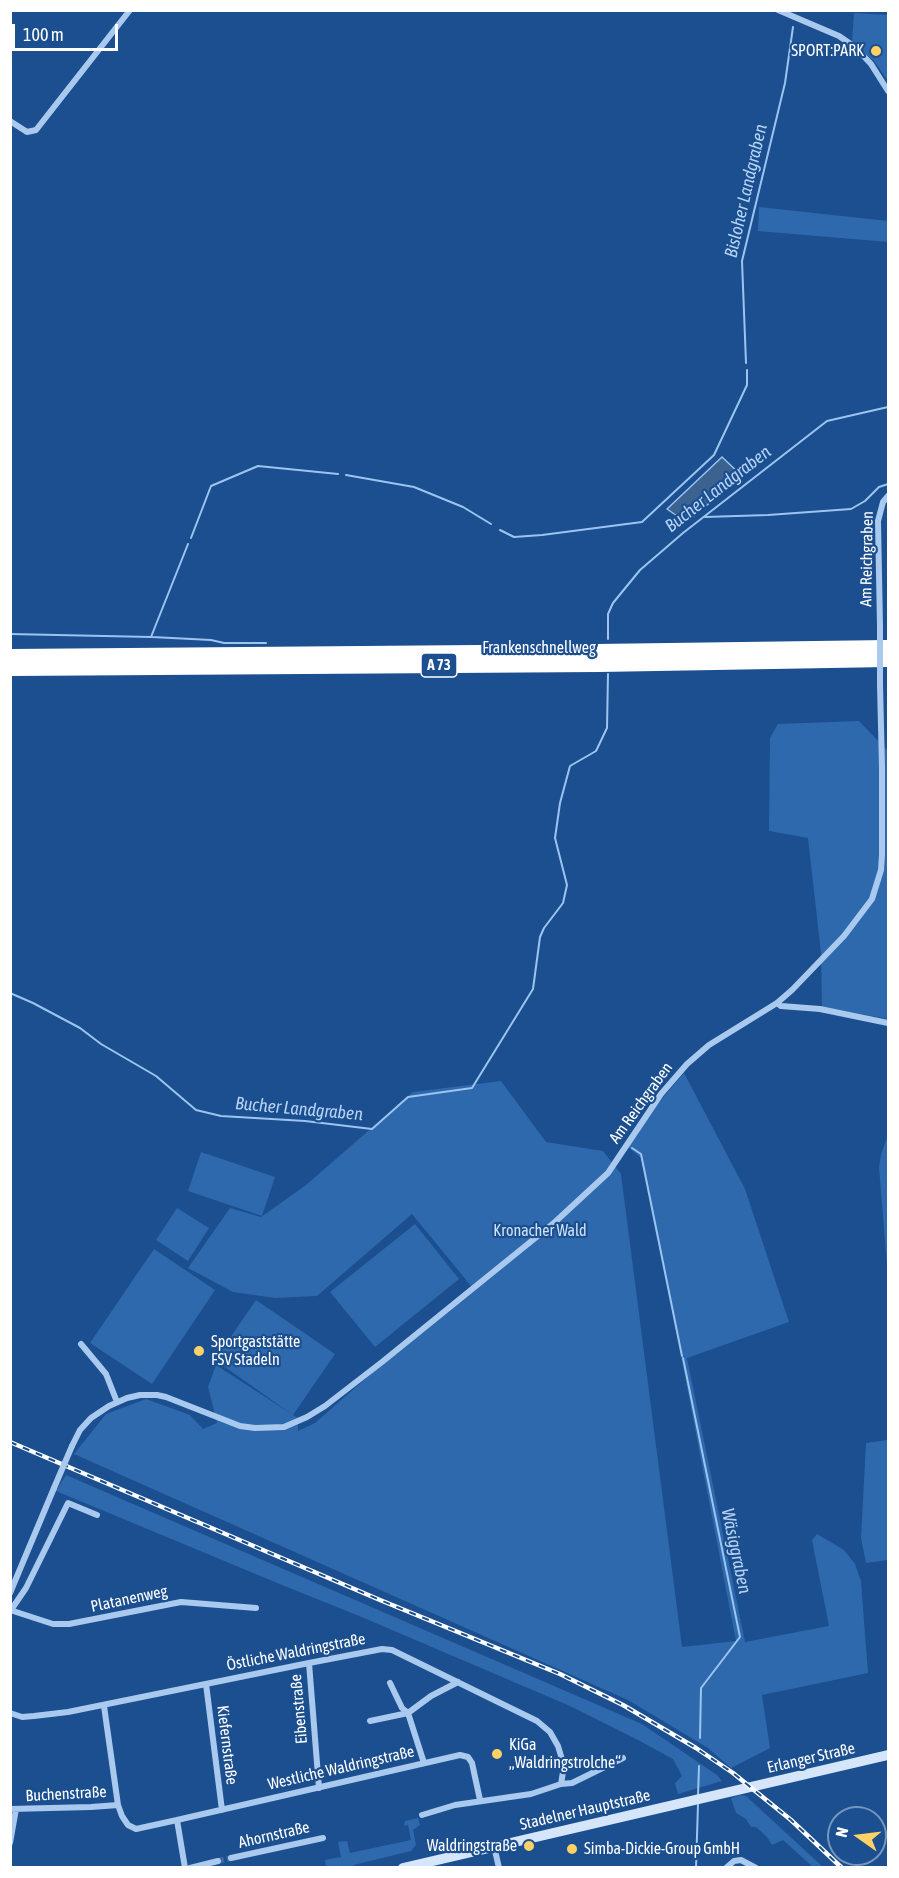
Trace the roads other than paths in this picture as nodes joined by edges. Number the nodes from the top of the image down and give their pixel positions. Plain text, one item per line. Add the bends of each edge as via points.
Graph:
1 (130, 10) edge
2 (778, 10) edge
3 (888, 92) edge
4 (10, 121) edge
5 (888, 496) edge
6 (888, 647) edge
7 (10, 656) edge
8 (888, 660) edge
9 (10, 669) edge
10 (885, 766) edge
11 (777, 1003) junction
12 (888, 1023) edge
13 (81, 1344) dead end
14 (117, 1402) junction
15 (97, 1515) dead end
16 (10, 1593) edge
17 (256, 1608) dead end
18 (11, 1610) edge
19 (309, 1663) junction
20 (458, 1682) junction
21 (390, 1683) dead end
22 (206, 1684) junction
23 (104, 1706) junction
24 (10, 1713) edge
25 (408, 1713) junction
26 (370, 1721) dead end
27 (888, 1755) edge
28 (623, 1758) dead end
29 (424, 1762) junction
30 (561, 1784) junction
31 (319, 1788) junction
32 (740, 1790) joint
33 (480, 1800) junction
34 (118, 1805) junction
35 (13, 1809) edge
36 (222, 1810) junction
37 (422, 1815) dead end
38 (177, 1820) junction
39 (323, 1838) dead end
40 (10, 1844) edge
41 (494, 1846) junction
42 (231, 1858) tunnel mouth
43 (218, 1861) tunnel mouth
44 (185, 1868) edge
45 (190, 1868) edge
46 (403, 1868) edge
47 (499, 1868) edge
48 (726, 1868) edge
49 (756, 1868) edge

1 - 4 street via 36,130 27,132
2 - 3 street via 855,47
5 - 10 street, Am Reichgraben, bridge via 878,521
6 - 7 highway, Frankenschnellweg / A 73
8 - 9 highway, Frankenschnellweg / A 73
10 - 11 street, Am Reichgraben via 881,870 872,899 844,936
11 - 12 street
11 - 14 street, Am Reichgraben via 709,1045 687,1065 661,1094 608,1173 555,1222 307,1417 284,1427 255,1428 157,1395
13 - 14 street via 106,1374
14 - 16 street, bridge via 80,1430
15 - 18 street via 68,1503
17 - 18 street, Platanenweg via 181,1602 69,1624 53,1624
19 - 20 street, Östliche Waldringstraße via 392,1650
19 - 22 street, Östliche Waldringstraße
19 - 31 street, Eibenstraße
20 - 25 street
20 - 30 street, Östliche Waldringstraße via 537,1720 550,1732 564,1766
21 - 25 street
22 - 23 street, Östliche Waldringstraße
22 - 36 street, Kiefernstraße
23 - 24 street, Östliche Waldringstraße via 34,1716
23 - 34 street
25 - 26 street
25 - 29 street
27 - 32 main road, Erlanger Straße
28 - 30 street via 572,1783
29 - 31 street, Westliche Waldringstraße
29 - 33 street, Westliche Waldringstraße via 468,1757
30 - 33 street via 531,1794
31 - 36 street, Westliche Waldringstraße
32 - 41 main road, Stadelner Hauptstraße
33 - 37 street
34 - 35 street, Buchenstraße
34 - 38 street, Westliche Waldringstraße via 128,1825 136,1829
35 - 40 street, Buchenstraße
36 - 38 street, Westliche Waldringstraße
38 - 44 street
39 - 42 street, Ahornstraße
41 - 46 main road, Stadelner Hauptstraße
41 - 47 street
43 - 45 street, Ahornstraße
48 - 49 street via 741,1860

